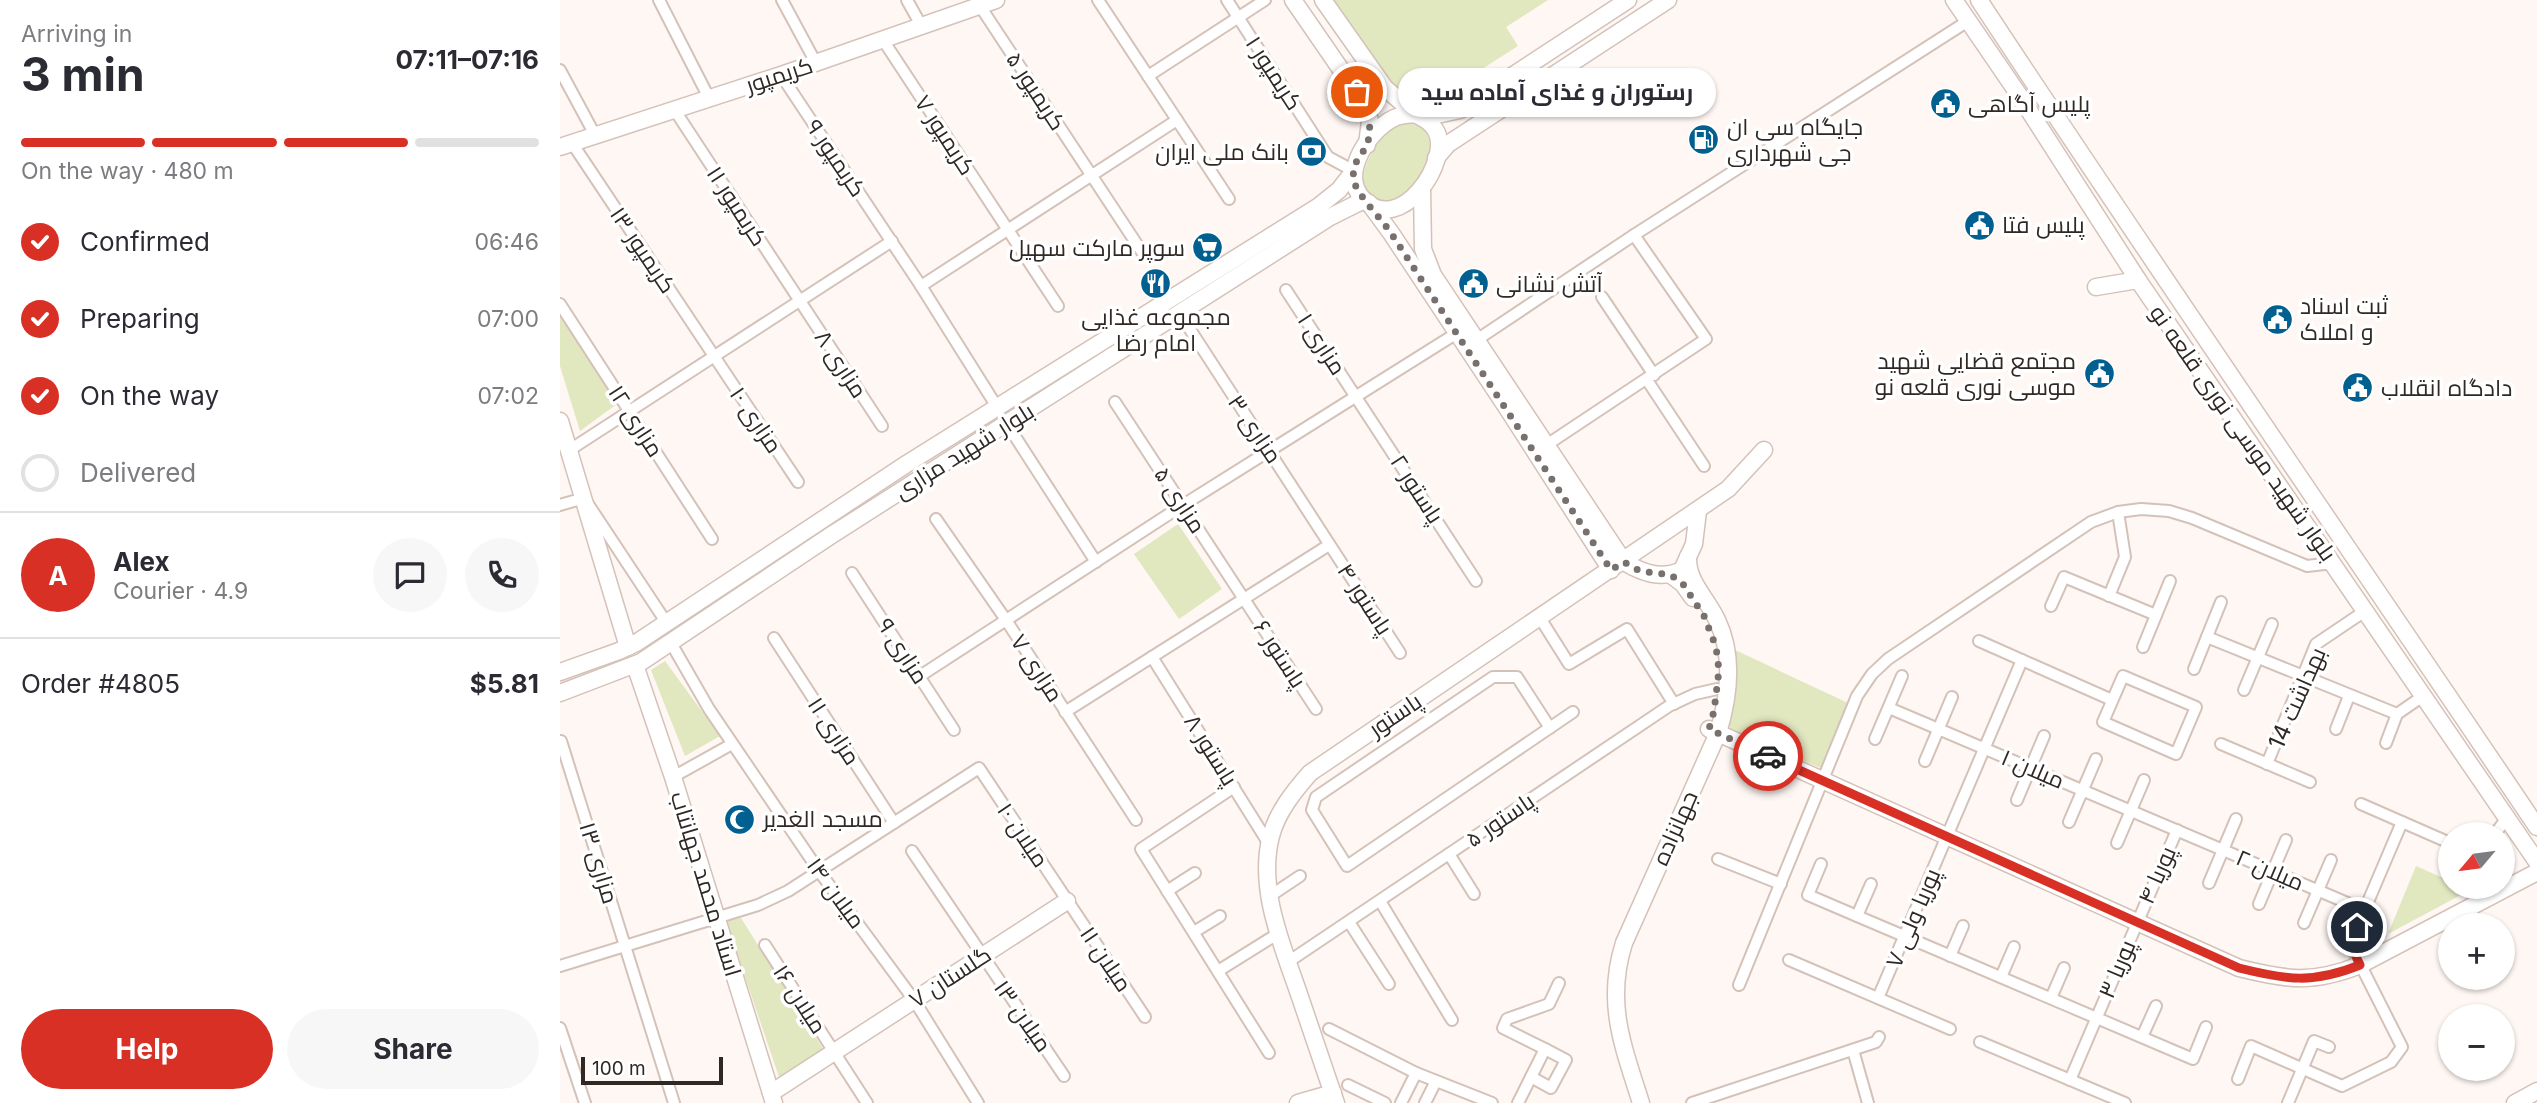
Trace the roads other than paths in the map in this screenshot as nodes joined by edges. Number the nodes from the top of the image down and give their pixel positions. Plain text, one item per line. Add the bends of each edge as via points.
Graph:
1 (659, 0) edge
2 (782, 0) edge
3 (907, 0) edge
4 (996, 0) edge
5 (1098, 0) edge
6 (1227, 0) edge
7 (1265, 0) edge
8 (1293, 0) edge
9 (1323, 0) edge
10 (1628, 0) edge
11 (1668, 0) edge
12 (1954, 0) edge
13 (1979, 0) edge
14 (980, 6) junction
15 (1238, 17) junction
16 (1968, 21) junction
17 (922, 27) junction
18 (883, 40) junction
19 (816, 63) junction
20 (560, 70) edge
21 (781, 75) junction
22 (1148, 76) junction
23 (709, 98) junction
24 (674, 109) junction
25 (1419, 116) junction
26 (1177, 120) junction
27 (595, 135) junction
28 (566, 145) edge
29 (1367, 145) junction
30 (1436, 159) junction
31 (1354, 171) junction
32 (1091, 176) junction
33 (1422, 188) junction
34 (1229, 199) dead end
35 (1367, 202) junction
36 (1007, 230) junction
37 (1634, 235) junction
38 (892, 241) junction
39 (1144, 255) dead end
40 (2138, 281) junction
41 (921, 286) junction
42 (2096, 287) dead end
43 (1286, 290) dead end
44 (1602, 298) dead end
45 (801, 302) junction
46 (560, 304) edge
47 (1058, 306) dead end
48 (1180, 314) junction
49 (1468, 333) junction
50 (715, 357) junction
51 (1651, 377) junction
52 (1357, 397) junction
53 (1115, 402) dead end
54 (997, 407) junction
55 (630, 412) junction
56 (560, 421) edge
57 (1007, 424) junction
58 (882, 426) dead end
59 (1548, 444) junction
60 (1270, 450) junction
61 (1764, 450) dead end
62 (568, 451) junction
63 (1704, 466) dead end
64 (797, 482) dead end
65 (584, 498) junction
66 (560, 505) edge
67 (1183, 505) junction
68 (1698, 511) junction
69 (2118, 512) junction
70 (936, 519) dead end
71 (712, 539) dead end
72 (1329, 545) junction
73 (1688, 557) junction
74 (1096, 562) junction
75 (2333, 563) junction
76 (1618, 566) junction
77 (852, 573) dead end
78 (1671, 575) junction
79 (1476, 581) dead end
80 (2170, 581) dead end
81 (2109, 596) junction
82 (1244, 598) junction
83 (2221, 602) dead end
84 (2051, 606) dead end
85 (2365, 611) junction
86 (2156, 615) junction
87 (1540, 618) junction
88 (1006, 620) junction
89 (666, 622) junction
90 (2272, 624) dead end
91 (2207, 637) junction
92 (774, 638) dead end
93 (1979, 642) dead end
94 (671, 643) junction
95 (628, 647) junction
96 (2143, 647) dead end
97 (1400, 653) dead end
98 (1152, 657) junction
99 (2257, 658) junction
100 (2022, 660) junction
101 (635, 665) junction
102 (2194, 668) dead end
103 (560, 672) edge
104 (920, 676) junction
105 (1902, 676) dead end
106 (2303, 676) junction
107 (1717, 689) junction
108 (2244, 690) dead end
109 (560, 692) edge
110 (2349, 696) junction
111 (2423, 696) junction
112 (1952, 697) dead end
113 (2112, 700) junction
114 (1674, 704) junction
115 (1889, 708) junction
116 (1316, 709) dead end
117 (1065, 712) junction
118 (1573, 712) dead end
119 (2397, 714) junction
120 (1393, 717) junction
121 (1550, 728) junction
122 (1939, 729) junction
123 (2336, 729) dead end
124 (954, 730) dead end
125 (1714, 731) junction
126 (1406, 736) junction
127 (2044, 736) dead end
128 (1875, 739) dead end
129 (561, 741) edge
130 (2386, 743) dead end
131 (732, 744) junction
132 (2221, 744) dead end
133 (1984, 748) junction
134 (2096, 759) dead end
135 (1926, 761) dead end
136 (2267, 764) junction
137 (2031, 768) junction
138 (673, 777) junction
139 (1823, 780) junction
140 (2144, 780) dead end
141 (2310, 782) dead end
142 (1234, 787) junction
143 (2082, 790) junction
144 (2017, 800) dead end
145 (2361, 804) dead end
146 (2131, 811) junction
147 (2507, 818) junction
148 (2236, 819) dead end
149 (1136, 820) dead end
150 (2069, 822) dead end
151 (2402, 822) junction
152 (2504, 822) edge
153 (894, 823) junction
154 (2537, 827) edge
155 (2177, 830) junction
156 (1948, 838) junction
157 (2438, 838) edge
158 (2286, 840) dead end
159 (2117, 843) dead end
160 (1269, 844) junction
161 (2223, 850) junction
162 (912, 851) dead end
163 (1449, 854) junction
164 (1718, 859) dead end
165 (2331, 860) dead end
166 (2537, 862) edge
167 (1821, 864) dead end
168 (2273, 871) junction
169 (819, 872) junction
170 (2537, 872) edge
171 (1195, 873) dead end
172 (1300, 876) dead end
173 (2209, 883) dead end
174 (1781, 884) junction
175 (1871, 884) dead end
176 (2318, 890) junction
177 (1167, 891) junction
178 (1474, 894) dead end
179 (1270, 896) junction
180 (1067, 901) junction
181 (1380, 901) junction
182 (2259, 904) dead end
183 (2364, 910) junction
184 (1220, 916) dead end
185 (1857, 916) junction
186 (716, 917) junction
187 (2137, 920) junction
188 (1349, 922) junction
189 (2304, 923) dead end
190 (1964, 926) dead end
191 (1194, 932) junction
192 (1279, 933) junction
193 (1905, 936) junction
194 (765, 945) dead end
195 (625, 946) junction
196 (2014, 947) dead end
197 (1951, 956) junction
198 (982, 957) junction
199 (1789, 960) dead end
200 (1289, 962) junction
201 (2360, 965) junction
202 (560, 966) edge
203 (2064, 968) dead end
204 (1218, 971) junction
205 (2001, 977) junction
206 (1559, 983) dead end
207 (1389, 984) dead end
208 (1739, 985) dead end
209 (1878, 998) junction
210 (2050, 998) junction
211 (914, 1000) junction
212 (2156, 1006) dead end
213 (1146, 1017) dead end
214 (2096, 1018) junction
215 (1452, 1020) dead end
216 (2206, 1027) dead end
217 (560, 1028) edge
218 (1329, 1028) dead end
219 (1950, 1029) dead end
220 (1879, 1037) dead end
221 (2142, 1037) junction
222 (1980, 1042) dead end
223 (2329, 1047) dead end
224 (1545, 1049) junction
225 (1853, 1050) junction
226 (834, 1053) junction
227 (1269, 1053) dead end
228 (2302, 1069) junction
229 (1416, 1073) junction
230 (1064, 1076) dead end
231 (1531, 1077) junction
232 (2238, 1079) dead end
233 (2070, 1080) junction
234 (1436, 1081) junction
235 (1348, 1085) dead end
236 (2537, 1091) edge
237 (773, 1098) edge
238 (1335, 1098) edge
239 (585, 1103) edge
240 (674, 1103) edge
241 (867, 1103) edge
242 (978, 1103) edge
243 (1298, 1103) edge
244 (1385, 1103) edge
245 (1401, 1103) edge
246 (1425, 1103) edge
247 (1492, 1103) edge
248 (1518, 1103) edge
249 (1632, 1103) edge
250 (1641, 1103) edge
251 (1692, 1103) edge
252 (1868, 1103) edge
253 (2125, 1103) edge
254 (2288, 1103) edge
255 (2515, 1103) edge

1 - 23 street
2 - 19 street
3 - 17 street
4 - 14 street, کریمپور
5 - 22 street
6 - 15 street, کریمپور ۱
7 - 15 street
8 - 29 street via 1366,106 1370,121
9 - 25 street via 1385,88
10 - 25 street via 1460,110
11 - 30 street via 1448,144
12 - 16 street, بلوار شهید موسی نوری قلعه نو
13 - 154 street, بلوار شهید موسی نوری قلعه نو via 2146,254
14 - 17 street, کریمپور
14 - 32 street, کریمپور ۵
15 - 22 street
15 - 31 street, کریمپور ۱ via 1328,157
16 - 37 street
16 - 40 street, بلوار شهید موسی نوری قلعه نو
17 - 18 street, کریمپور
18 - 19 street, کریمپور
18 - 36 street, کریمپور ۷
19 - 21 street, کریمپور
20 - 27 street
21 - 23 street, کریمپور
21 - 38 street, کریمپور ۹
22 - 26 street
23 - 24 street, کریمپور
24 - 27 street, کریمپور
24 - 45 street, کریمپور ۱۱
25 - 29 street via 1392,119
25 - 30 street via 1437,132
26 - 32 street
26 - 34 street
27 - 28 street, کریمپور
28 - 50 street, کریمپور ۱۳
29 - 31 street
30 - 33 street
31 - 35 street via 1354,182
31 - 54 street, بلوار شهید مزاری via 1319,206
32 - 36 street
32 - 39 street, کریمپور ۵
33 - 35 street via 1398,207 1388,209
33 - 49 street via 1427,260
35 - 48 street, بلوار شهید مزاری via 1330,217
35 - 49 street
36 - 41 street
36 - 47 street, کریمپور ۷
37 - 49 street
37 - 51 street via 1706,339
38 - 41 street, کریمپور ۹
38 - 45 street
40 - 42 street
40 - 75 street, بلوار شهید موسی نوری قلعه نو
41 - 54 street, کریمپور ۹
43 - 52 street, مزاری ۱
44 - 51 street
45 - 50 street
45 - 58 street, مزاری ۸
46 - 55 street, مزاری ۱۲
48 - 57 street, بلوار شهید مزاری
48 - 60 street, مزاری ۳
49 - 52 street
49 - 59 street
49 - 76 street
50 - 55 street
50 - 64 street, مزاری ۱۰
51 - 59 street
51 - 63 street
52 - 60 street
52 - 79 street, پاستور ۲
53 - 67 street, مزاری ۵
54 - 57 street
54 - 89 street, بلوار شهید مزاری
55 - 62 street
55 - 71 street, مزاری ۱۲
56 - 62 street
57 - 74 street
57 - 94 street, بلوار شهید مزاری
59 - 76 street
60 - 67 street
60 - 72 street, مزاری ۳
61 - 68 street, پاستور via 1728,489
62 - 65 street
65 - 66 street
65 - 89 street
65 - 95 street
67 - 74 street
67 - 82 street, مزاری ۵
68 - 73 street
68 - 76 street, پاستور
69 - 75 street via 2169,511 2307,566
69 - 81 street via 2125,557
69 - 139 street via 2091,522 1888,659 1857,695
70 - 88 street, مزاری ۷
72 - 82 street
72 - 97 street, پاستور ۴
73 - 78 street via 1682,570
73 - 125 street, جهانزاده via 1689,573 1717,620 1726,648 1726,696
74 - 88 street
75 - 85 street, بلوار شهید موسی نوری قلعه نو
76 - 78 street
76 - 87 street, پاستور
77 - 104 street, مزاری ۹
78 - 107 street, جهانزاده via 1690,594 1710,629 1718,659
80 - 86 street
81 - 84 street via 2064,577
81 - 86 street
82 - 98 street
82 - 116 street, پاستور ۶
83 - 91 street
85 - 106 street, بهداشت 14 via 2316,643
85 - 111 street, بلوار شهید موسی نوری قلعه نو
86 - 96 street
87 - 114 street via 1569,664 1627,629
87 - 120 street, پاستور
88 - 104 street
88 - 117 street, مزاری ۷
89 - 95 street, بلوار شهید مزاری
90 - 99 street
91 - 99 street
91 - 102 street
92 - 153 street, مزاری ۱۱
93 - 100 street
94 - 101 street, بلوار شهید مزاری
94 - 131 street, میلان ۱۴
95 - 103 street, بلوار شهید مزاری
98 - 117 street
98 - 142 street, پاستور ۸
99 - 106 street
99 - 108 street
100 - 113 street
100 - 133 street, پوریا ولی ۷
101 - 109 street, بلوار شهید مزاری
101 - 138 street, استاد محمد جهانتاب
104 - 124 street, مزاری ۹
105 - 115 street
106 - 110 street
106 - 136 street, بهداشت 14
107 - 114 street, پاستور ۵
107 - 125 street, جهانزاده
110 - 119 street
110 - 123 street
111 - 119 street
111 - 147 street, بلوار شهید موسی نوری قلعه نو
112 - 122 street
113 - 113 street via 2103,722 2176,754 2196,707 2123,676
114 - 163 street, پاستور ۵
115 - 122 street, میلان ۱
115 - 128 street
117 - 149 street, مزاری ۷
118 - 121 street
119 - 130 street
120 - 126 street
120 - 160 street, پاستور via 1310,772 1292,794
121 - 126 street via 1517,677 1493,677
121 - 126 street via 1347,866 1312,810 1316,797
122 - 133 street, میلان ۱
122 - 135 street
125 - 139 street
125 - 249 street, جهانزاده via 1615,940 1608,966 1607,1019
125 - 250 street, جهانزاده via 1624,943 1615,977 1616,1017
127 - 137 street
129 - 195 street, مزاری ۱۳
131 - 138 street
131 - 169 street, میلان ۱۴
132 - 136 street
133 - 137 street, میلان ۱
133 - 156 street, پوریا ولی ۷
134 - 143 street
136 - 141 street
137 - 143 street, میلان ۱
137 - 144 street
138 - 186 street, استاد محمد جهانتاب
139 - 156 street
139 - 174 street
140 - 146 street
142 - 160 street, پاستور ۸
142 - 177 street via 1141,849
143 - 146 street, میلان ۱
143 - 150 street
145 - 151 street
146 - 155 street, میلان ۱
146 - 159 street
147 - 152 street
147 - 166 street, بلوار شهید موسی نوری قلعه نو
148 - 161 street
151 - 157 street
151 - 183 street
153 - 169 street
153 - 180 street, میلان ۱۰ via 979,768
155 - 161 street, میلان ۲
155 - 187 street, پوریا ۴
156 - 187 street
156 - 193 street, پوریا ولی ۷
158 - 168 street
160 - 179 street, پاستور
161 - 168 street, میلان ۲
161 - 173 street
162 - 198 street, میلان ۱۳
163 - 178 street
163 - 181 street, پاستور ۵
164 - 174 street
165 - 176 street
167 - 185 street via 1808,895
168 - 176 street, میلان ۲
168 - 182 street
169 - 186 street via 758,905
169 - 211 street, میلان ۱۴
170 - 201 street
171 - 177 street
172 - 179 street
174 - 208 street
175 - 185 street
176 - 183 street, میلان ۲
176 - 189 street
177 - 191 street
179 - 192 street, پاستور
180 - 198 street, گلستان ۷
180 - 213 street, میلان ۱۱
181 - 188 street, پاستور ۵
181 - 215 street
183 - 201 street via 2350,944
184 - 191 street
185 - 193 street
186 - 195 street
186 - 237 street, استاد محمد جهانتاب
187 - 201 street via 2239,968 2274,977 2310,980
187 - 214 street, پوریا ۳
188 - 200 street, پاستور ۵
188 - 207 street
190 - 197 street
191 - 204 street
192 - 200 street, پاستور
192 - 204 street
193 - 197 street
193 - 209 street, پوریا ولی ۷
194 - 226 street, میلان ۱۶
195 - 202 street
195 - 240 street, مزاری ۱۳
196 - 205 street
197 - 205 street
198 - 211 street, گلستان ۷
198 - 230 street, میلان ۱۳
199 - 209 street
200 - 238 street, پاستور
201 - 228 street via 2402,1047 2391,1062 2342,1086
203 - 210 street
204 - 227 street
205 - 210 street
206 - 224 street via 1549,1004 1507,1019 1503,1028
209 - 219 street
210 - 214 street
211 - 226 street, گلستان ۷
211 - 242 street, میلان ۱۴
212 - 221 street
214 - 221 street
214 - 233 street, پوریا ۳
216 - 221 street via 2193,1059
217 - 239 street
218 - 229 street
220 - 225 street
222 - 233 street
223 - 228 street via 2314,1041
224 - 231 street
224 - 231 street via 1566,1060 1551,1088
225 - 251 street
225 - 252 street
226 - 237 street, گلستان ۷
226 - 241 street, میلان ۱۶
228 - 232 street via 2251,1046
228 - 254 street
229 - 234 street
229 - 245 street
231 - 248 street
233 - 253 street
234 - 246 street
234 - 247 street
235 - 244 street
236 - 255 street
238 - 243 street

